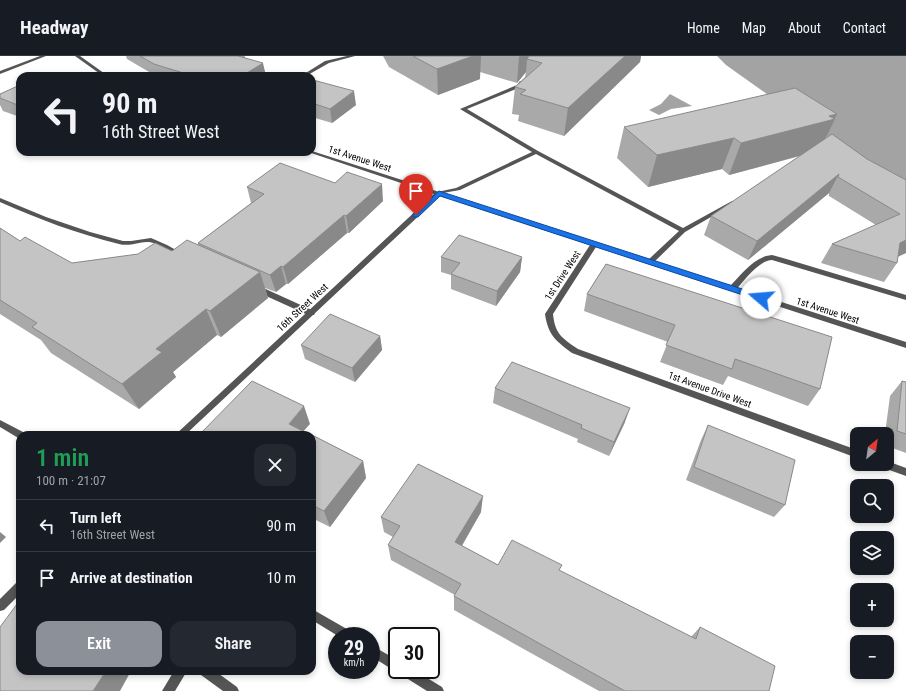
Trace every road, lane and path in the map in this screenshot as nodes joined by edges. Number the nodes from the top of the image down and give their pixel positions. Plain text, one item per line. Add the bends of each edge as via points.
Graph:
1 (44, 56) edge
2 (77, 56) edge
3 (353, 56) edge
4 (100, 72) edge
5 (310, 72) edge
6 (0, 73) edge
7 (528, 75) edge
8 (536, 152) junction
9 (316, 154) edge
10 (439, 193) junction
11 (0, 200) edge
12 (738, 200) edge
13 (683, 231) junction
14 (594, 244) junction
15 (191, 259) edge
16 (650, 262) junction
17 (248, 284) edge
18 (732, 289) junction
19 (906, 298) edge
20 (310, 313) junction
21 (558, 339) joint
22 (906, 346) edge
23 (0, 422) edge
24 (183, 431) edge
25 (16, 432) edge
26 (850, 451) edge
27 (894, 468) edge
28 (906, 472) edge
29 (16, 590) edge
30 (0, 606) edge
31 (316, 616) edge
32 (333, 627) edge
33 (178, 675) edge
34 (211, 675) edge
35 (419, 679) edge
36 (168, 691) edge
37 (233, 691) edge
38 (438, 691) edge

1 - 6 street
2 - 4 street
3 - 5 street via 327,62
7 - 8 street via 519,86 463,109
8 - 10 street via 458,189
8 - 13 street
9 - 10 street, 1st Avenue West
10 - 14 street, 1st Avenue West
10 - 20 street, 16th Street West
11 - 15 street via 28,213 120,243 135,244 149,240
12 - 13 street
13 - 16 street
14 - 16 street, 1st Avenue West
14 - 21 street, 1st Drive West via 549,314 550,327
16 - 18 street, 1st Avenue West
17 - 20 street
18 - 19 street via 763,260 771,258
18 - 22 street, 1st Avenue West
20 - 24 street, 16th Street West
21 - 26 street, 1st Avenue Drive West via 574,351
23 - 25 street
27 - 28 street
29 - 30 street
31 - 32 street
33 - 36 street
34 - 37 street
35 - 38 street

